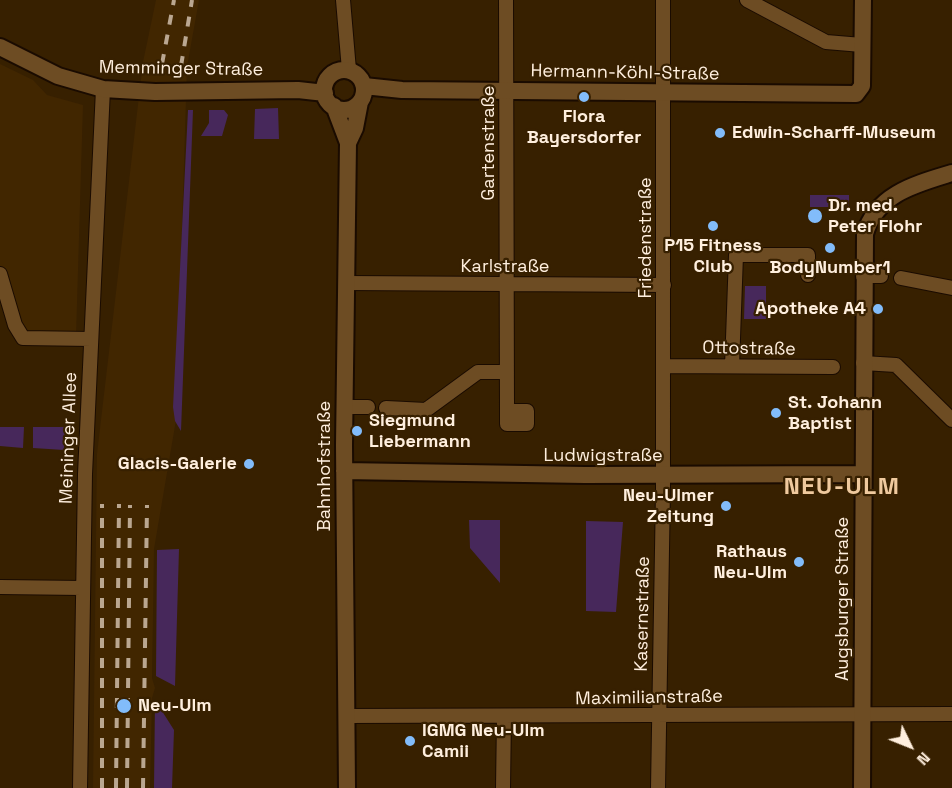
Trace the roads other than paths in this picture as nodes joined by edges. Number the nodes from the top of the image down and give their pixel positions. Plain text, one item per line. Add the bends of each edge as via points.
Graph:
1 (342, 0) edge
2 (506, 0) edge
3 (663, 0) edge
4 (747, 0) edge
5 (863, 0) edge
6 (862, 45) junction
7 (0, 47) edge
8 (346, 65) junction
9 (103, 89) junction
10 (506, 91) junction
11 (664, 93) junction
12 (362, 94) junction
13 (328, 95) junction
14 (348, 143) junction
15 (952, 173) edge
16 (0, 274) edge
17 (808, 275) dead end
18 (863, 276) junction
19 (882, 276) dead end
20 (901, 278) dead end
21 (346, 283) junction
22 (507, 285) junction
23 (664, 285) junction
24 (952, 288) edge
25 (91, 339) junction
26 (863, 363) junction
27 (664, 366) junction
28 (732, 366) junction
29 (833, 367) dead end
30 (507, 372) junction
31 (344, 407) junction
32 (368, 407) dead end
33 (386, 408) dead end
34 (507, 411) dead end
35 (952, 420) edge
36 (344, 471) junction
37 (862, 474) junction
38 (663, 476) junction
39 (0, 587) edge
40 (82, 588) junction
41 (952, 714) edge
42 (862, 715) junction
43 (346, 716) junction
44 (660, 716) junction
45 (504, 717) junction
46 (80, 788) edge
47 (347, 788) edge
48 (503, 788) edge
49 (658, 788) edge
50 (862, 788) edge

1 - 8 street
2 - 10 street, Gartenstraße
3 - 11 street, Friedenstraße
4 - 6 street via 826,42
5 - 6 street
6 - 11 street, Hermann-Köhl-Straße via 861,88 856,94
7 - 9 street, Memminger Straße via 58,76
8 - 12 street via 357,74
8 - 13 street via 331,75
9 - 13 street, Memminger Straße via 298,90
9 - 25 street, Meininger Allee
10 - 11 street, Hermann-Köhl-Straße
10 - 12 street, Hermann-Köhl-Straße via 402,90
10 - 22 street, Gartenstraße
11 - 23 street, Friedenstraße
12 - 13 street, Hermann-Köhl-Straße via 348,109
12 - 14 street, Bahnhofstraße via 356,128
13 - 14 street, Bahnhofstraße
14 - 21 street, Bahnhofstraße
15 - 18 street, Augsburger Straße via 886,200 868,225
16 - 25 street via 15,325 23,338
17 - 28 street via 808,255 736,255
18 - 19 street
18 - 26 street, Augsburger Straße
20 - 24 street
21 - 22 street, Karlstraße
21 - 31 street, Bahnhofstraße
22 - 23 street, Karlstraße
22 - 30 street, Gartenstraße
23 - 27 street, Friedenstraße
25 - 40 street, Meininger Allee
26 - 35 street via 896,365
26 - 37 street, Augsburger Straße
27 - 28 street, Ottostraße
27 - 38 street, Friedenstraße
28 - 29 street, Ottostraße
30 - 33 street via 478,372 426,410
30 - 34 street, Gartenstraße
31 - 32 street
31 - 36 street, Bahnhofstraße
36 - 38 street, Ludwigstraße
36 - 43 street, Bahnhofstraße
37 - 38 street, Ludwigstraße
37 - 42 street, Augsburger Straße
38 - 44 street, Kasernstraße
39 - 40 street
40 - 46 street, Meininger Allee
41 - 42 street, Maximilianstraße
42 - 44 street, Maximilianstraße
42 - 50 street, Augsburger Straße
43 - 45 street, Maximilianstraße
43 - 47 street, Bahnhofstraße
44 - 45 street, Maximilianstraße
44 - 49 street, Kasernstraße
45 - 48 street

